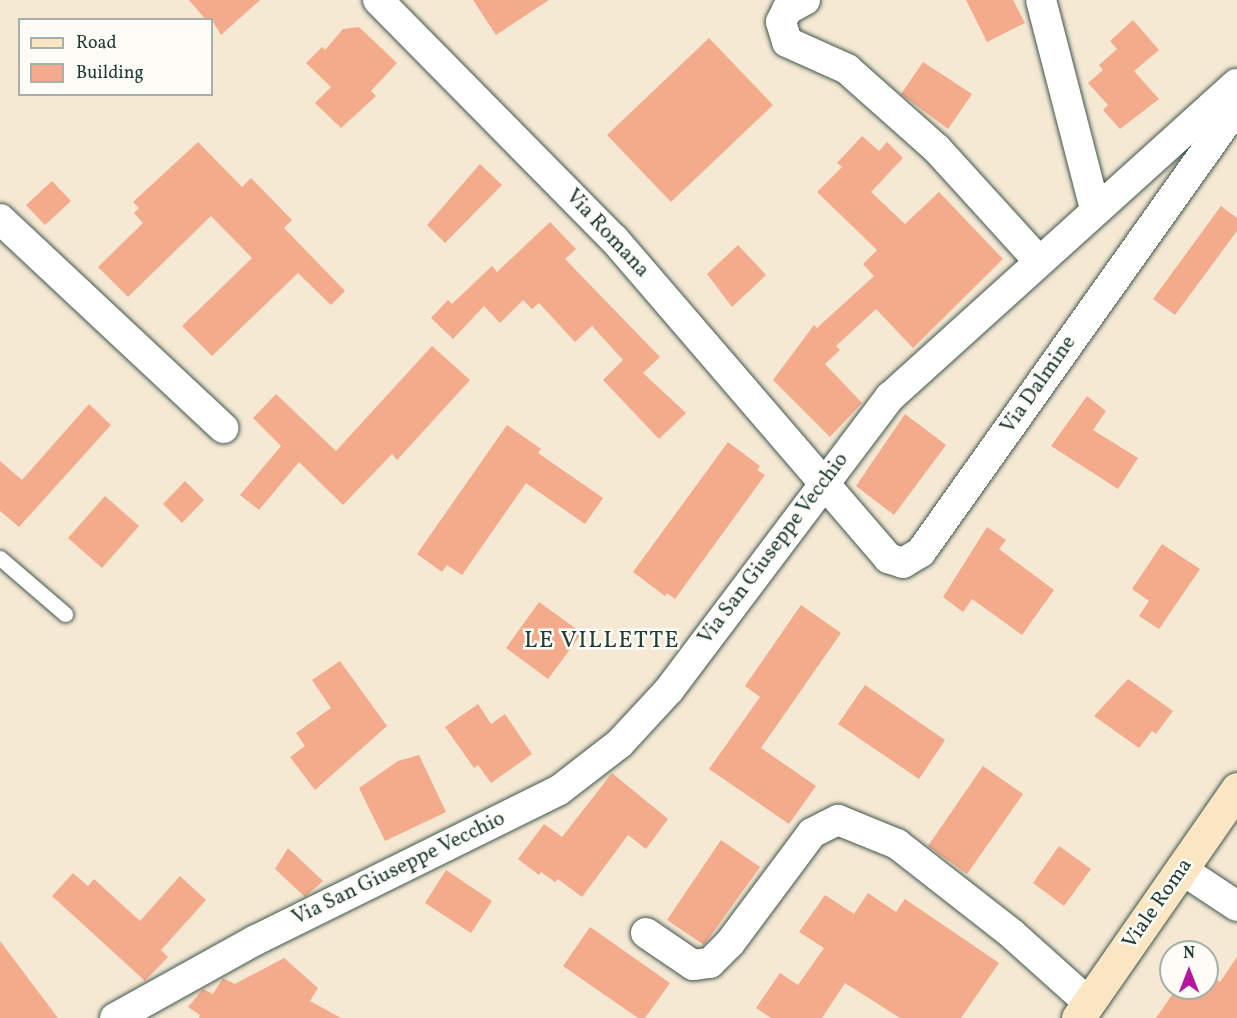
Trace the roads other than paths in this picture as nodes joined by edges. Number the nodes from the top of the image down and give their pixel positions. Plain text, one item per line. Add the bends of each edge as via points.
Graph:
1 (378, 0) edge
2 (805, 0) edge
3 (1041, 0) edge
4 (1237, 84) edge
5 (1237, 107) edge
6 (1095, 208) junction
7 (0, 219) edge
8 (1038, 260) junction
9 (223, 428) dead end
10 (824, 480) junction
11 (0, 558) edge
12 (65, 614) dead end
13 (1237, 789) edge
14 (1182, 869) junction
15 (1237, 906) edge
16 (646, 933) dead end
17 (1083, 1010) edge
18 (115, 1018) edge

1 - 10 street, Via Romana via 614,239
2 - 8 street via 788,10 781,22 787,42 847,69 937,149
3 - 6 street
4 - 6 street, Via San Giuseppe Vecchio
5 - 10 street, Via Dalmine via 921,552 903,563 888,558
6 - 8 street, Via San Giuseppe Vecchio
7 - 9 street
8 - 10 street, Via San Giuseppe Vecchio via 891,397
10 - 18 street, Via San Giuseppe Vecchio via 669,690 620,743 558,791 256,940
11 - 12 lane
13 - 14 main road, Viale Roma
14 - 15 street
14 - 17 main road, Viale Roma
16 - 17 street via 693,965 710,963 730,944 812,833 838,820 897,844 1012,934

